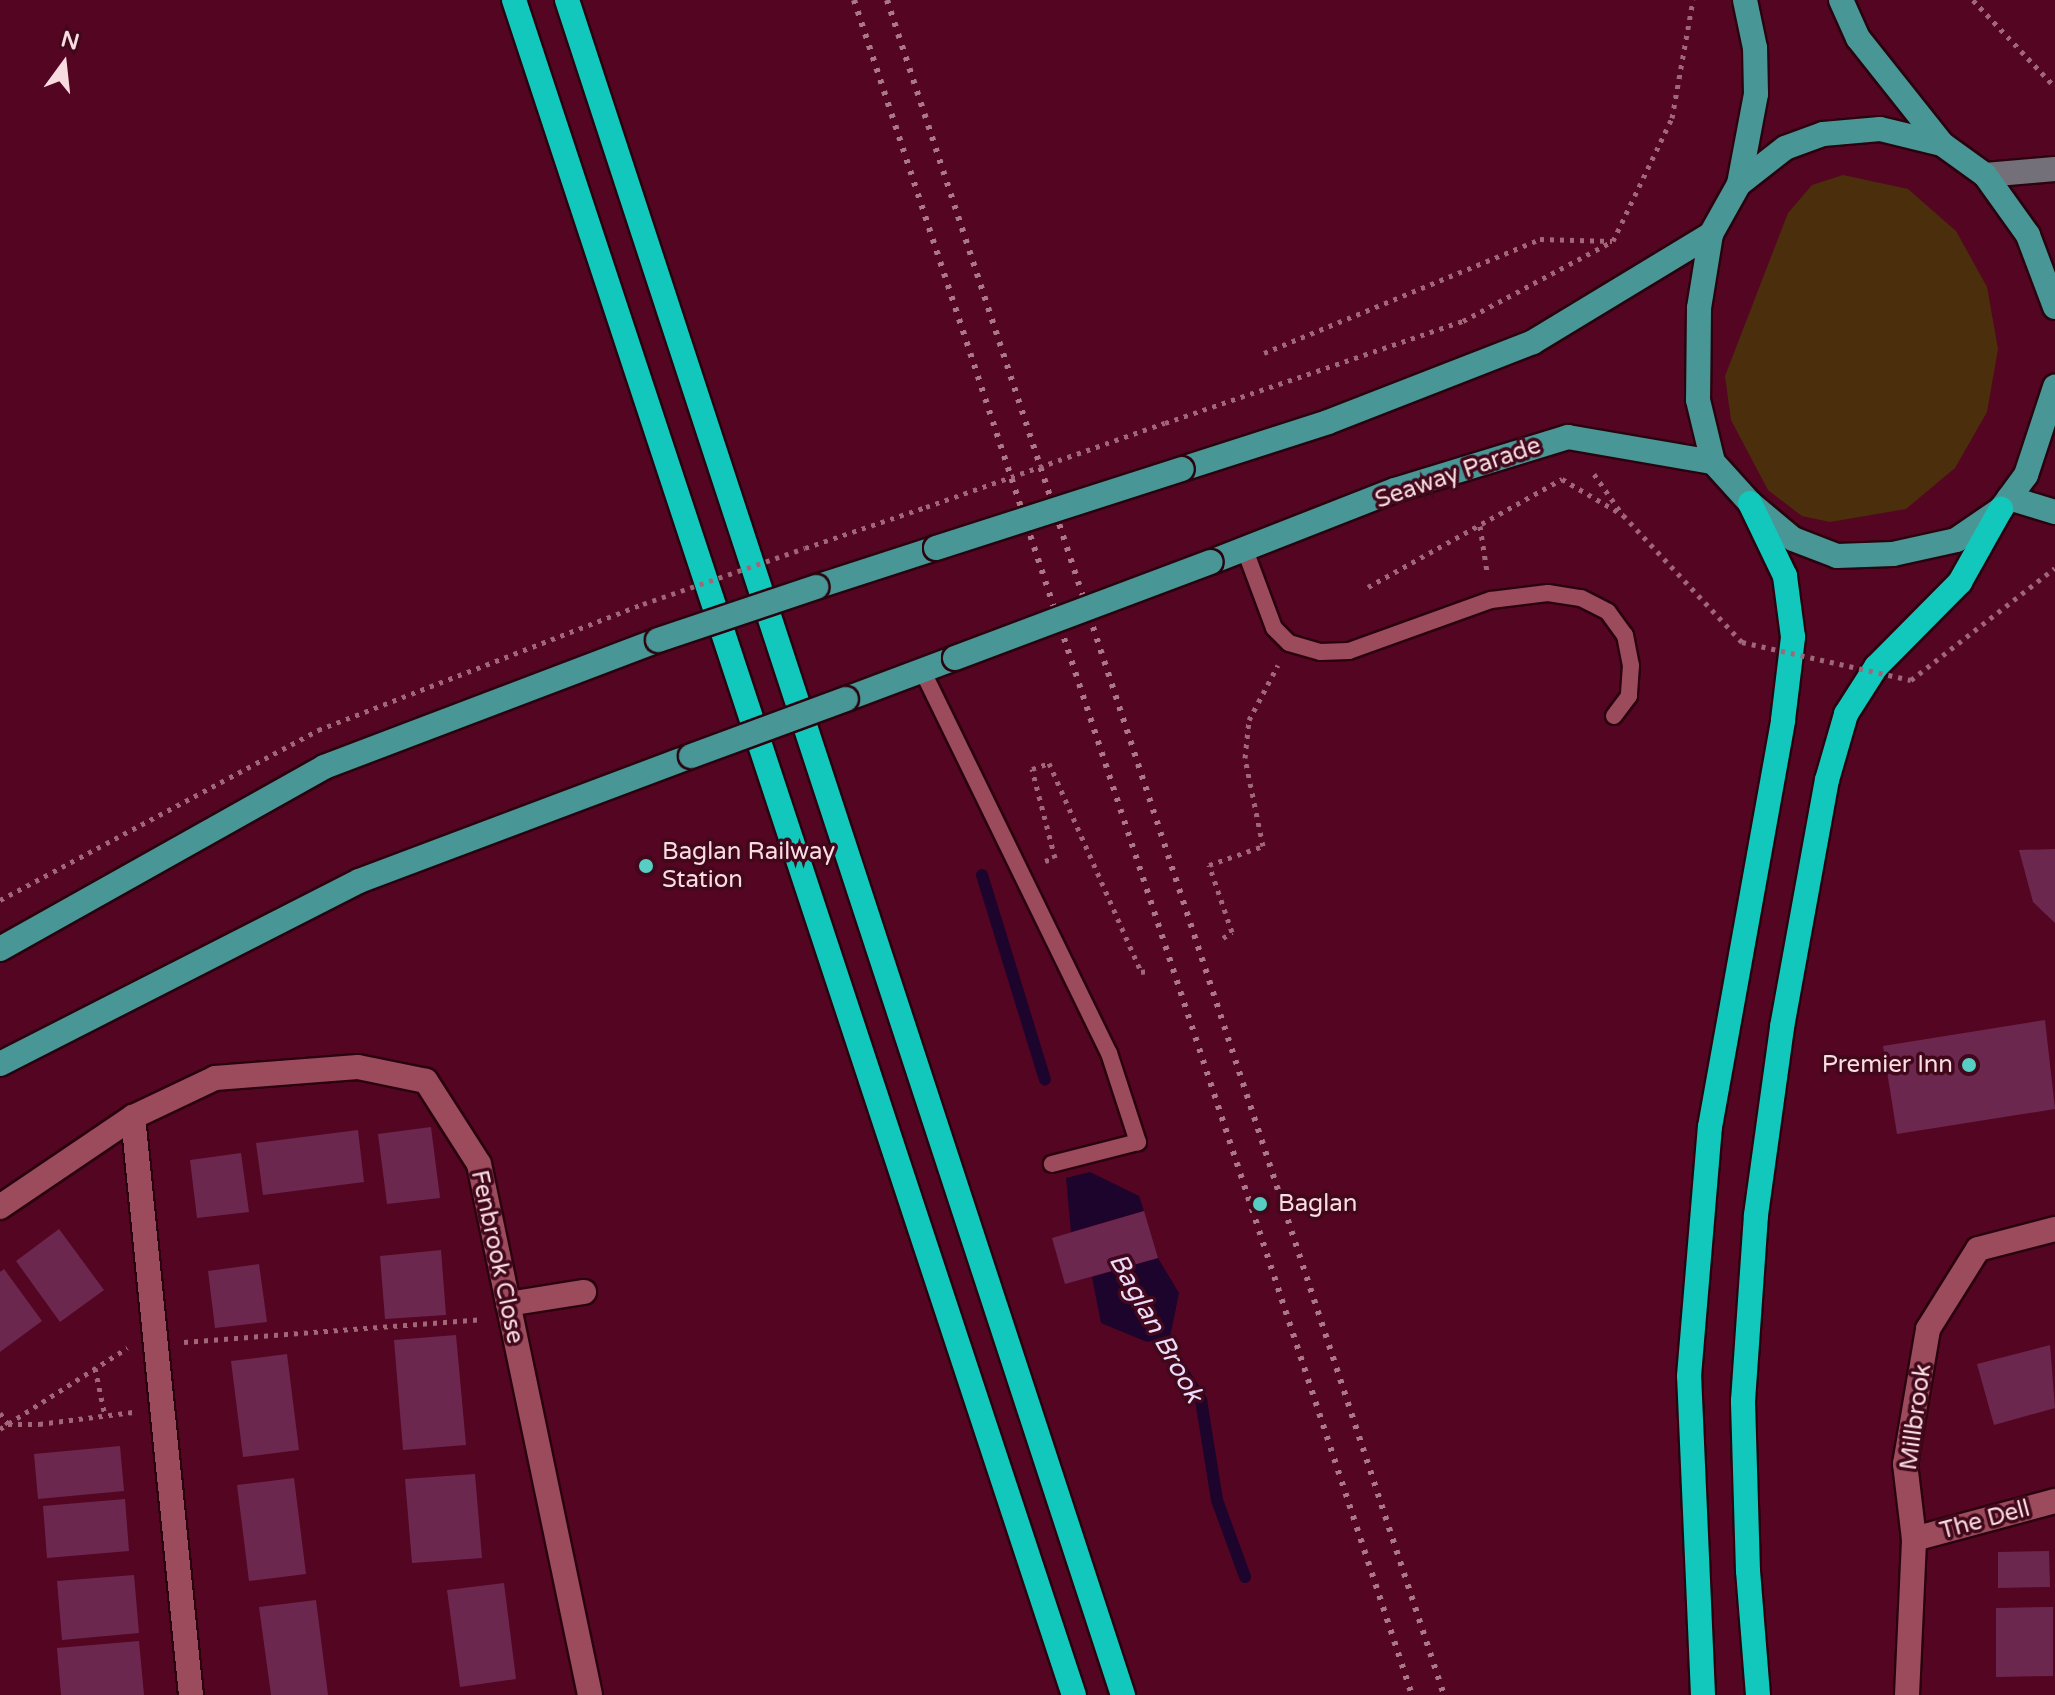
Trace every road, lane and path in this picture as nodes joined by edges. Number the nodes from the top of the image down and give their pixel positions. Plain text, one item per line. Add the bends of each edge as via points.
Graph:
1 (514, 0) edge
2 (567, 0) edge
3 (1693, 0) edge
4 (1745, 0) edge
5 (1841, 0) edge
6 (1973, 0) edge
7 (2055, 87) edge
8 (1942, 144) junction
9 (2055, 169) edge
10 (1985, 175) junction
11 (1739, 184) junction
12 (1711, 234) junction
13 (1613, 241) junction
14 (2054, 299) edge
15 (1264, 353) dead end
16 (2055, 387) edge
17 (1713, 462) junction
18 (1750, 503) junction
19 (2005, 504) junction
20 (2055, 512) edge
21 (1480, 526) junction
22 (1245, 550) junction
23 (2055, 568) edge
24 (1368, 587) dead end
25 (1491, 600) junction
26 (643, 604) dead end
27 (1289, 643) junction
28 (922, 670) junction
29 (1614, 716) dead end
30 (1035, 849) dead end
31 (1223, 938) dead end
32 (0, 949) edge
33 (1148, 971) dead end
34 (0, 1064) edge
35 (133, 1117) junction
36 (1052, 1164) dead end
37 (0, 1207) edge
38 (2055, 1229) edge
39 (584, 1292) dead end
40 (510, 1310) junction
41 (155, 1333) junction
42 (179, 1342) dead end
43 (95, 1368) junction
44 (162, 1409) junction
45 (0, 1413) edge
46 (105, 1416) junction
47 (8, 1424) junction
48 (0, 1429) edge
49 (2055, 1501) edge
50 (1914, 1539) junction
51 (191, 1695) edge
52 (590, 1695) edge
53 (1074, 1695) edge
54 (1123, 1695) edge
55 (1703, 1695) edge
56 (1758, 1695) edge
57 (1907, 1695) edge

1 - 53 highway
2 - 54 highway
3 - 13 path via 1672,118
4 - 11 main road via 1755,48 1756,94
5 - 8 main road via 1858,38
6 - 7 path
8 - 10 main road
8 - 11 main road via 1880,129 1823,134 1785,148
9 - 10 street
10 - 14 main road via 2028,235
11 - 12 main road
12 - 17 main road via 1699,308 1698,400
12 - 32 main road, bridge via 1533,342 1328,422 658,640 324,767
13 - 15 path via 1540,239
13 - 26 path, bridge via 1463,321
16 - 19 main road via 2026,475
17 - 18 main road
17 - 22 main road, Seaway Parade via 1568,437 1395,490
18 - 19 main road via 1793,539 1837,556 1893,554 1956,540
18 - 55 highway via 1785,576 1793,637 1783,720 1710,1127 1690,1361
19 - 20 main road
19 - 56 highway via 1960,582 1876,667 1846,714 1827,780 1782,1027 1756,1215 1743,1401
21 - 23 path, bridge via 1562,479 1623,515 1742,642 1911,680
21 - 24 path
21 - 25 path
22 - 27 lane via 1274,628
22 - 28 main road, Seaway Parade, bridge
25 - 27 lane via 1349,651 1320,652
25 - 29 lane via 1548,593 1581,598 1608,612 1625,635 1631,665 1629,696
27 - 31 path via 1249,720 1245,758 1263,846 1209,865 1232,932
28 - 34 main road, Seaway Parade, bridge via 359,881
28 - 36 lane via 1109,1053 1138,1142
30 - 33 path via 1041,862 1055,858 1032,769 1049,763 1141,972
35 - 37 street, Fenbrook Close
35 - 40 street, Fenbrook Close via 215,1078 358,1067 426,1081 479,1164
35 - 41 street
38 - 50 street, Millbrook via 1978,1249 1928,1329 1905,1464
39 - 40 street
40 - 42 path
40 - 52 street, Fenbrook Close
41 - 43 path
41 - 44 street
43 - 46 path
43 - 47 path
44 - 46 path
44 - 51 street
45 - 47 path
46 - 47 path
47 - 48 path
49 - 50 street, The Dell
50 - 57 street, Millbrook

